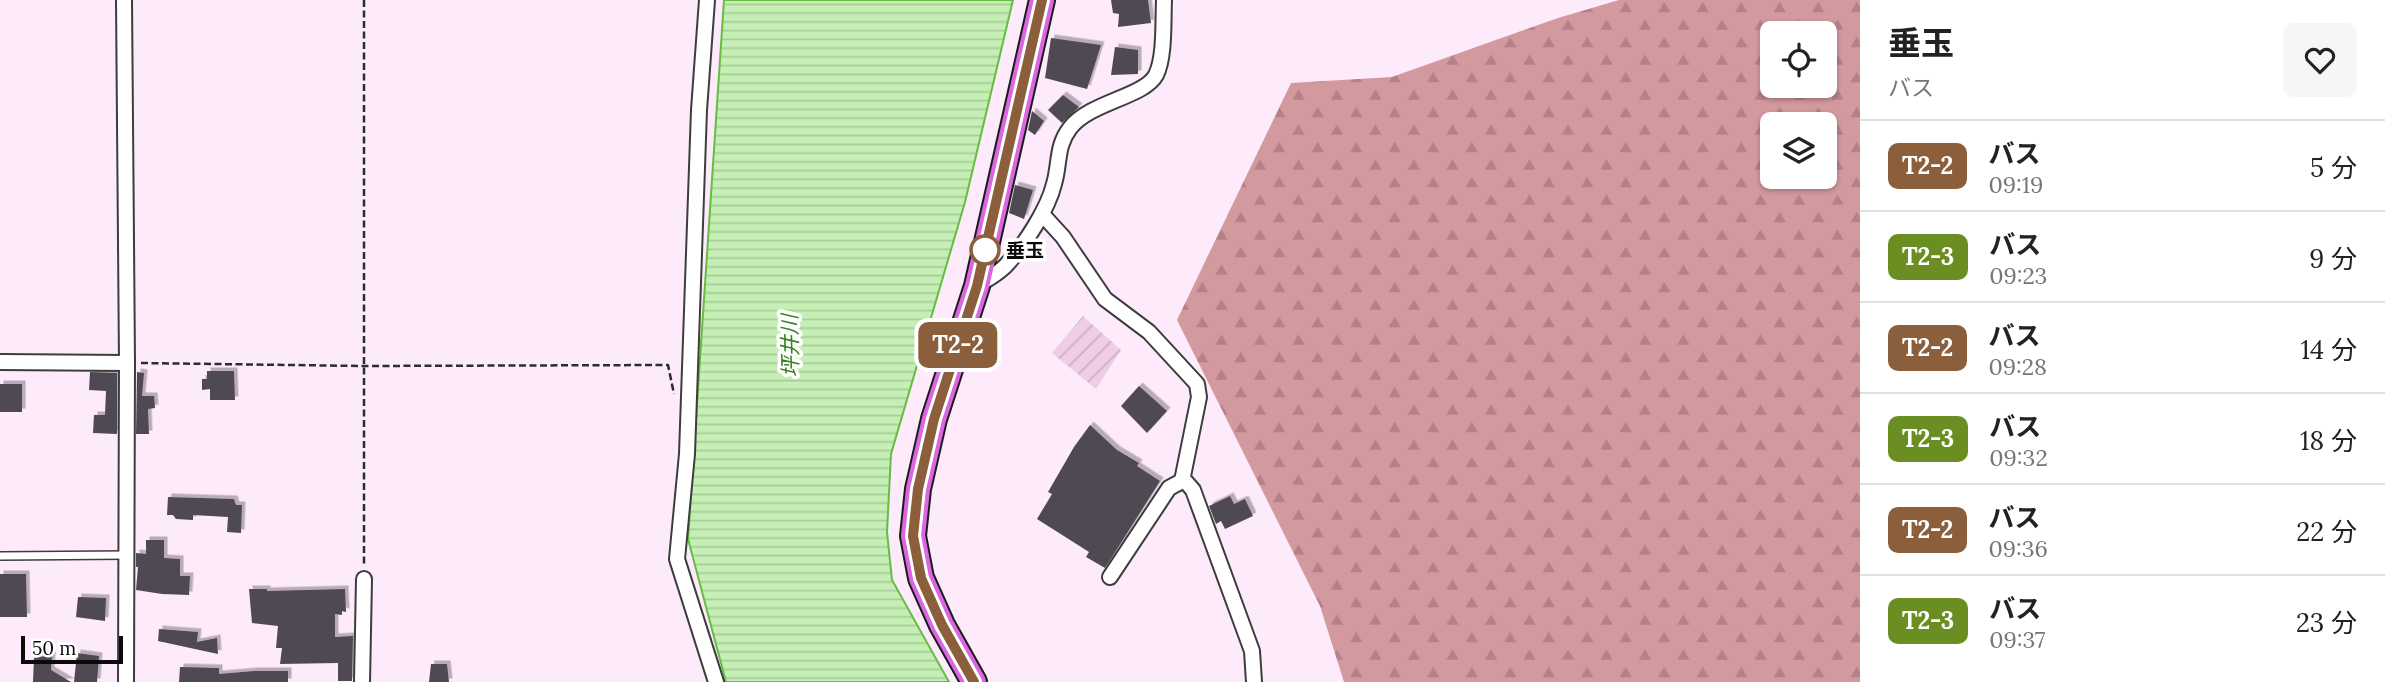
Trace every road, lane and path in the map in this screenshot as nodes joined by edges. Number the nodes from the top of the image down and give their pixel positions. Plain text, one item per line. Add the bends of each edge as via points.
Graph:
1 (124, 0) edge
2 (363, 0) edge
3 (707, 0) edge
4 (1042, 0) edge
5 (1164, 0) edge
6 (1042, 214) junction
7 (977, 286) junction
8 (0, 362) edge
9 (127, 363) junction
10 (364, 366) junction
11 (676, 403) dead end
12 (1182, 481) junction
13 (128, 555) junction
14 (0, 556) edge
15 (1110, 577) dead end
16 (364, 579) joint
17 (126, 682) edge
18 (362, 682) edge
19 (716, 682) edge
20 (974, 682) edge
21 (1254, 682) edge

1 - 9 street
2 - 10 path
3 - 19 street via 687,454 677,559
4 - 7 highway
5 - 6 street via 1161,59 1155,76 1143,87 1077,120 1059,148 1055,184
6 - 7 street via 1007,265
6 - 12 street via 1105,299 1149,332 1198,384
7 - 20 highway via 934,419 913,536 921,578
8 - 9 street
9 - 10 path
9 - 13 street
10 - 11 path via 668,365
10 - 16 path
12 - 15 street via 1169,488
12 - 21 street via 1193,491 1252,651
13 - 14 lane
13 - 17 street
16 - 18 street

